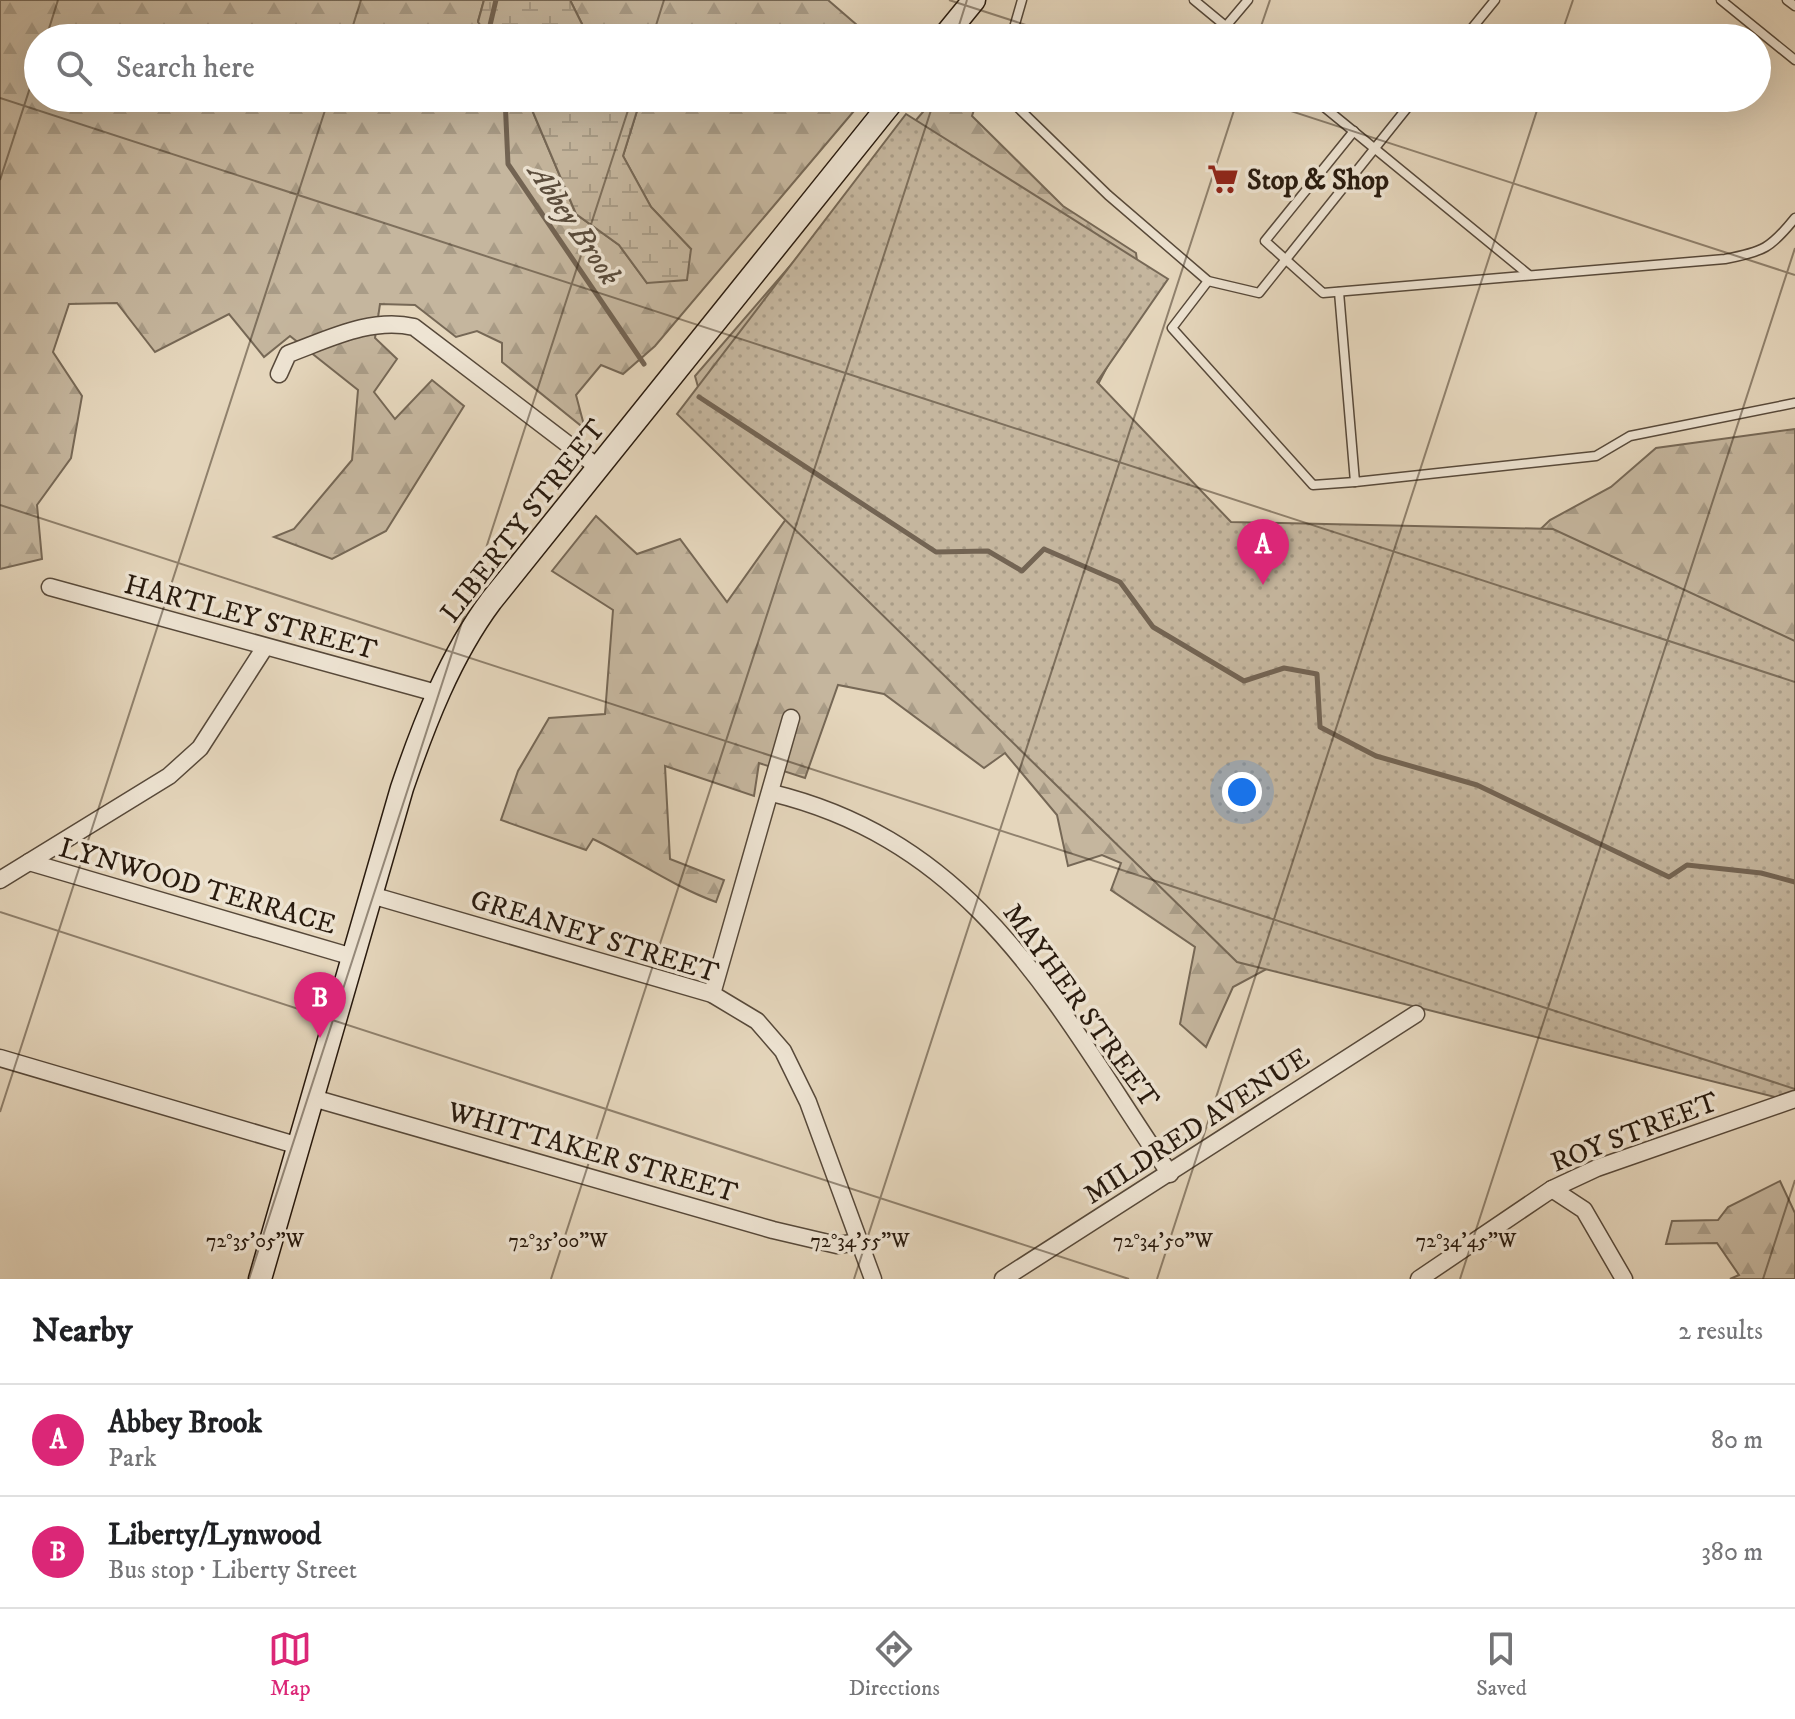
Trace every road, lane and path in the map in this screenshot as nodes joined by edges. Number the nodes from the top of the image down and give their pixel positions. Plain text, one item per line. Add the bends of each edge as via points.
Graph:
1 (974, 0) edge
2 (1022, 0) edge
3 (1194, 0) edge
4 (1248, 0) edge
5 (1495, 0) edge
6 (1721, 0) edge
7 (1787, 0) edge
8 (1795, 6) edge
9 (954, 24) edge
10 (1015, 24) edge
11 (1224, 24) edge
12 (1228, 24) edge
13 (1475, 24) edge
14 (1751, 24) edge
15 (1771, 41) edge
16 (1795, 60) edge
17 (884, 112) edge
18 (1022, 112) edge
19 (1330, 112) edge
20 (1404, 112) edge
21 (1354, 131) junction
22 (1374, 148) junction
23 (1795, 218) edge
24 (1284, 261) junction
25 (1530, 276) junction
26 (1208, 281) junction
27 (1339, 292) junction
28 (279, 374) dead end
29 (1795, 403) edge
30 (599, 468) junction
31 (1355, 482) junction
32 (50, 587) dead end
33 (265, 647) junction
34 (440, 694) junction
35 (791, 718) dead end
36 (772, 793) junction
37 (29, 862) junction
38 (0, 880) edge
39 (371, 895) junction
40 (353, 957) junction
41 (712, 994) junction
42 (1416, 1014) dead end
43 (0, 1058) edge
44 (313, 1098) junction
45 (1795, 1099) edge
46 (299, 1146) junction
47 (1170, 1174) junction
48 (1552, 1189) junction
49 (860, 1242) junction
50 (265, 1278) edge
51 (873, 1279) edge
52 (1003, 1279) edge
53 (1419, 1279) edge
54 (1624, 1279) edge

1 - 9 main road
2 - 10 lane
3 - 11 lane
4 - 12 lane
5 - 13 lane
6 - 14 lane
7 - 8 lane
15 - 16 lane
17 - 30 main road, LIBERTY STREET
18 - 26 lane
19 - 21 lane
20 - 22 lane
21 - 22 lane
21 - 24 lane via 1265,241
22 - 24 lane
22 - 25 lane
23 - 25 lane via 1761,252
24 - 26 lane via 1259,293
24 - 27 lane via 1323,293
25 - 27 lane
26 - 31 lane via 1172,328 1313,485
27 - 31 lane
28 - 30 street via 288,354 352,330 392,322 414,327
29 - 31 lane via 1630,436 1596,456
30 - 34 main road, LIBERTY STREET via 481,614
32 - 33 street, HARTLEY STREET
33 - 34 street, HARTLEY STREET
33 - 37 street via 200,748 169,776
34 - 39 main road, LIBERTY STREET via 413,755
35 - 36 street
36 - 41 street
36 - 47 street, MAYHER STREET via 873,830 967,895 1025,962
37 - 38 street
37 - 40 street, LYNWOOD TERRACE
39 - 40 main road, LIBERTY STREET
39 - 41 street, GREANEY STREET
40 - 44 main road, LIBERTY STREET
41 - 49 street, GREANEY STREET via 757,1021 783,1051 808,1102
42 - 47 street, MILDRED AVENUE
43 - 46 street
44 - 46 main road, LIBERTY STREET
44 - 49 street, WHITTAKER STREET via 773,1230 837,1245
45 - 48 street, ROY STREET via 1597,1168
46 - 50 main road, LIBERTY STREET
47 - 52 street, MILDRED AVENUE
48 - 53 street, ROY STREET
48 - 54 street via 1584,1210
49 - 51 street, GREANEY STREET

